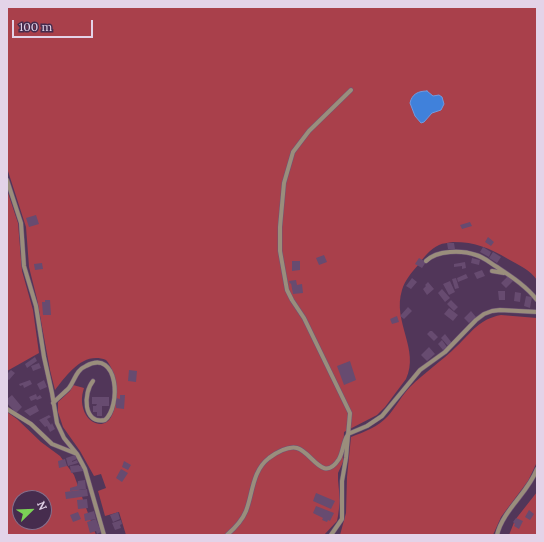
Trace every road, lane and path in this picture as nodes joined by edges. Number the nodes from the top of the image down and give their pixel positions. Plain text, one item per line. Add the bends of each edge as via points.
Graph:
1 (351, 90) dead end
2 (7, 180) edge
3 (426, 261) dead end
4 (492, 271) dead end
5 (507, 273) junction
6 (537, 300) edge
7 (537, 312) edge
8 (93, 381) dead end
9 (53, 403) junction
10 (7, 409) edge
11 (348, 434) junction
12 (77, 454) junction
13 (537, 469) edge
14 (104, 535) edge
15 (228, 535) edge
16 (332, 535) edge
17 (497, 535) edge

1 - 11 street via 309,131 293,152 284,183 280,240 287,290 304,318 349,410
2 - 9 street via 21,223 24,266 36,306
3 - 5 street via 440,253 468,253 477,255
4 - 5 street
5 - 6 street
7 - 11 street via 500,310 484,314 445,352 420,370 382,416
8 - 9 street via 86,398 88,411 96,421 105,420 110,414 114,389 111,371 103,363 90,364 82,368 69,388
9 - 12 street via 59,428
10 - 12 street via 31,424 52,444
11 - 15 street via 339,458 327,468 320,467 308,454 296,448 284,450 269,458 257,473 242,519
11 - 16 street via 342,481 342,519
12 - 14 street via 85,469
13 - 17 street via 530,484 503,521

